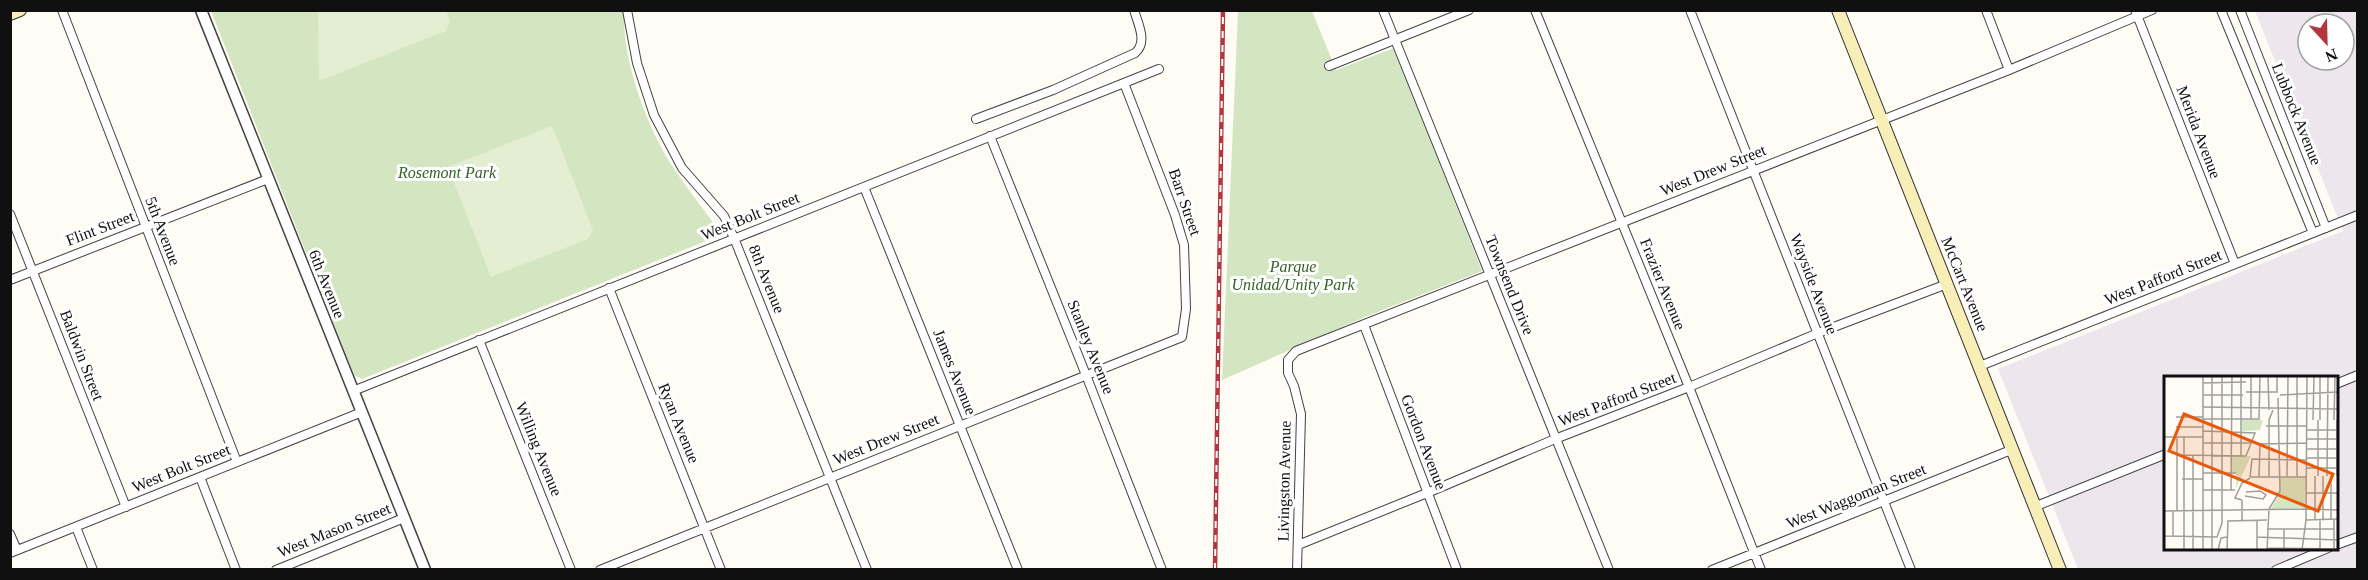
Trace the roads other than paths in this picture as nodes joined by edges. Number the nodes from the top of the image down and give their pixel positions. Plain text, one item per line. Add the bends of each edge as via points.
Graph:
1 (20, 10) edge
2 (62, 10) edge
3 (201, 10) edge
4 (627, 10) edge
5 (1134, 10) edge
6 (1383, 10) edge
7 (1469, 10) edge
8 (1535, 10) edge
9 (1690, 10) edge
10 (1838, 10) edge
11 (1986, 10) edge
12 (2152, 10) edge
13 (2221, 10) edge
14 (2240, 10) edge
15 (10, 14) edge
16 (2136, 14) edge
17 (1395, 40) junction
18 (1329, 66) dead end
19 (1159, 69) dead end
20 (2009, 70) junction
21 (1124, 83) junction
22 (976, 119) dead end
23 (1881, 120) junction
24 (990, 136) junction
25 (1753, 169) junction
26 (268, 178) junction
27 (864, 187) junction
28 (10, 214) edge
29 (2358, 215) edge
30 (1622, 222) junction
31 (146, 227) junction
32 (2326, 228) junction
33 (2313, 233) junction
34 (734, 238) junction
35 (2235, 264) junction
36 (33, 271) junction
37 (1490, 275) junction
38 (10, 280) edge
39 (1947, 284) junction
40 (609, 288) junction
41 (1365, 325) junction
42 (1818, 333) junction
43 (1182, 337) joint
44 (479, 340) junction
45 (1288, 360) joint
46 (1980, 366) junction
47 (1086, 375) junction
48 (2358, 375) edge
49 (2338, 384) edge
50 (1689, 387) junction
51 (353, 391) junction
52 (362, 412) junction
53 (960, 426) junction
54 (1555, 438) junction
55 (2011, 450) junction
56 (2164, 455) edge
57 (237, 462) junction
58 (200, 477) junction
59 (830, 477) junction
60 (1427, 493) junction
61 (1883, 501) junction
62 (126, 507) junction
63 (2034, 507) junction
64 (404, 518) junction
65 (76, 527) junction
66 (704, 528) junction
67 (10, 534) edge
68 (2358, 537) edge
69 (1298, 544) junction
70 (2338, 545) edge
71 (2326, 550) edge
72 (14, 552) edge
73 (1754, 553) junction
74 (93, 570) edge
75 (236, 570) edge
76 (276, 570) edge
77 (425, 570) edge
78 (571, 570) edge
79 (600, 570) edge
80 (721, 570) edge
81 (867, 570) edge
82 (1018, 570) edge
83 (1162, 570) edge
84 (1297, 570) edge
85 (1457, 570) edge
86 (1609, 570) edge
87 (1712, 570) edge
88 (1761, 570) edge
89 (1911, 570) edge
90 (2060, 570) edge
91 (2276, 570) edge

1 - 15 main road
2 - 31 street, 5th Avenue
3 - 26 street, 6th Avenue
4 - 34 street, 8th Avenue via 637,63 654,116 682,168 724,216
5 - 22 street via 1142,41 1135,53
6 - 17 street, Townsend Drive
7 - 17 street
8 - 30 street, Frazier Avenue
9 - 25 street, Wayside Avenue
10 - 23 main road, McCart Avenue
11 - 20 street
12 - 16 street, West Drew Street
13 - 33 street
14 - 32 street, Lubbock Avenue
16 - 20 street, West Drew Street
16 - 35 street, Merida Avenue
17 - 18 street
17 - 37 street, Townsend Drive
19 - 21 street, West Bolt Street
20 - 23 street, West Drew Street
21 - 24 street, West Bolt Street
21 - 43 street, Barr Street via 1184,245 1186,309
23 - 25 street, West Drew Street
23 - 39 main road, McCart Avenue
24 - 27 street, West Bolt Street
24 - 47 street, Stanley Avenue
25 - 30 street, West Drew Street
25 - 42 street, Wayside Avenue
26 - 31 street, Flint Street
26 - 51 street, 6th Avenue
27 - 34 street, West Bolt Street
27 - 53 street, James Avenue
28 - 36 street, Baldwin Street
29 - 32 street, West Pafford Street
30 - 37 street, West Drew Street
30 - 50 street, Frazier Avenue
31 - 36 street, Flint Street
31 - 57 street, 5th Avenue
32 - 33 street, West Pafford Street
33 - 35 street, West Pafford Street
34 - 40 street, West Bolt Street
34 - 59 street, 8th Avenue
35 - 46 street, West Pafford Street
36 - 38 street, Flint Street
36 - 62 street, Baldwin Street
37 - 41 street, West Drew Street
37 - 54 street, Townsend Drive
39 - 42 street, West Pafford Street
39 - 46 main road, McCart Avenue
40 - 44 street, West Bolt Street
40 - 66 street, Ryan Avenue
41 - 45 street, West Drew Street via 1306,346
41 - 60 street, Gordon Avenue
42 - 50 street, West Pafford Street
42 - 61 street, Wayside Avenue
43 - 47 street, West Drew Street
44 - 51 street, West Bolt Street
44 - 78 street, Willing Avenue
45 - 69 street, Livingston Avenue via 1288,373 1302,414
46 - 55 main road, McCart Avenue
47 - 53 street, West Drew Street
47 - 83 street, Stanley Avenue
48 - 49 street
50 - 54 street, West Pafford Street
50 - 73 street, Frazier Avenue
51 - 52 street, 6th Avenue
52 - 57 street, West Bolt Street
52 - 64 street, 6th Avenue
53 - 59 street, West Drew Street
53 - 82 street, James Avenue
54 - 60 street, West Pafford Street
54 - 86 street, Townsend Drive
55 - 61 street, West Waggoman Street
55 - 63 main road, McCart Avenue
56 - 63 street
57 - 58 street, West Bolt Street
58 - 62 street, West Bolt Street
58 - 75 street
59 - 66 street, West Drew Street
59 - 81 street, 8th Avenue
60 - 69 street, West Pafford Street
60 - 85 street, Gordon Avenue
61 - 73 street, West Waggoman Street
61 - 89 street, Wayside Avenue
62 - 65 street, West Bolt Street
63 - 90 main road, McCart Avenue
64 - 76 street, West Mason Street
64 - 77 street, 6th Avenue
65 - 72 street, West Bolt Street
65 - 74 street
66 - 79 street, West Drew Street
66 - 80 street, Ryan Avenue
67 - 72 street
68 - 70 street
69 - 84 street, Livingston Avenue
71 - 91 street
73 - 87 street, West Waggoman Street
73 - 88 street, Frazier Avenue

